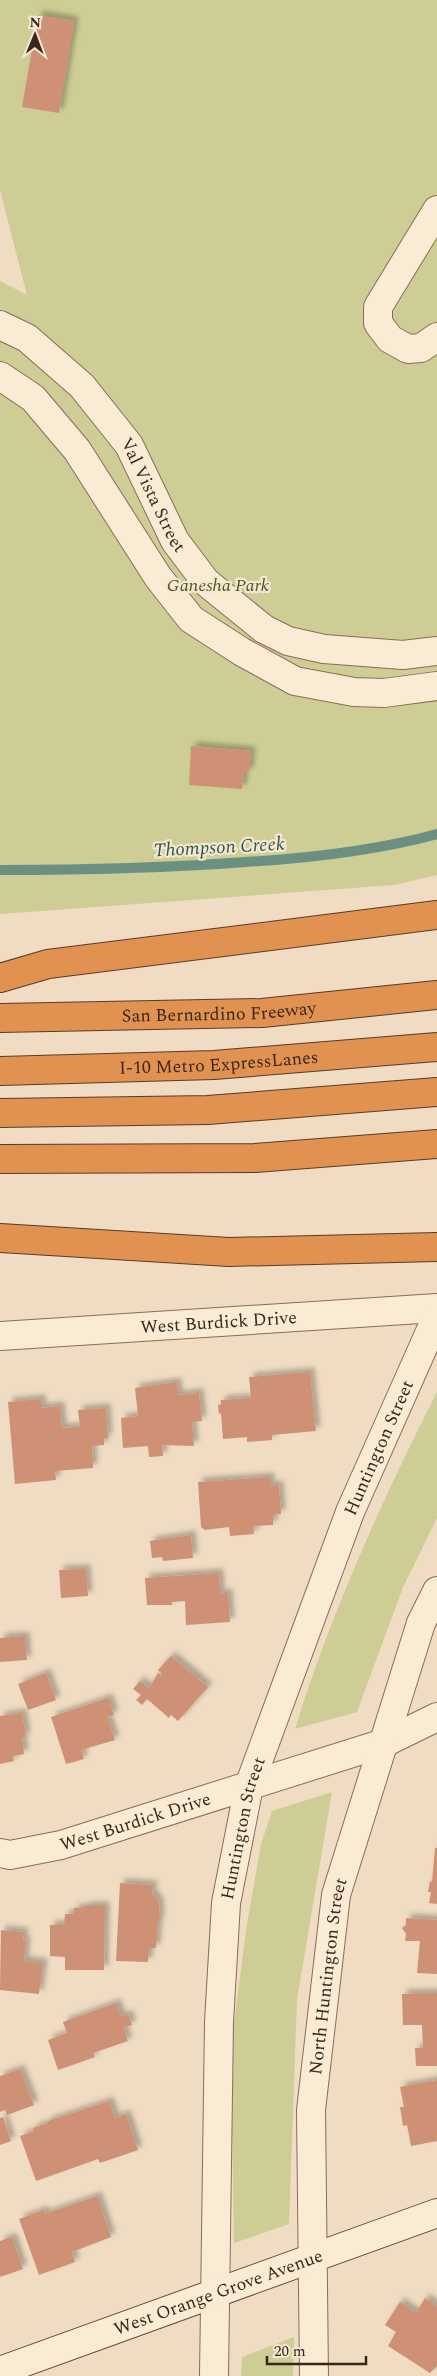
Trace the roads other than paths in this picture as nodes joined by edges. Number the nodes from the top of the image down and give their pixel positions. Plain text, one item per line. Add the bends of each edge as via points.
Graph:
1 (437, 210) edge
2 (0, 325) edge
3 (437, 337) edge
4 (62, 369) junction
5 (0, 376) edge
6 (33, 398) junction
7 (437, 651) edge
8 (437, 686) edge
9 (437, 915) edge
10 (0, 978) edge
11 (437, 995) edge
12 (0, 1018) edge
13 (437, 1046) edge
14 (0, 1071) edge
15 (437, 1092) edge
16 (0, 1113) edge
17 (437, 1144) edge
18 (0, 1159) edge
19 (0, 1238) edge
20 (437, 1248) edge
21 (437, 1308) edge
22 (437, 1316) edge
23 (0, 1336) edge
24 (437, 1591) edge
25 (437, 1716) edge
26 (384, 1743) junction
27 (249, 1786) junction
28 (0, 1853) edge
29 (437, 2213) edge
30 (313, 2258) junction
31 (214, 2294) junction
32 (0, 2371) edge
33 (214, 2376) edge
34 (314, 2376) edge

1 - 3 street via 378,307 378,323 390,339 408,349 421,348
2 - 4 street, Val Vista Street via 27,338
4 - 6 street
4 - 7 street, Val Vista Street via 82,386 129,445 175,541 206,582 264,629 288,641 324,648 403,655
5 - 6 street, Val Vista Street
6 - 8 street, Val Vista Street via 77,450 158,577 191,619 296,681 354,692 384,693
9 - 10 highway via 48,964
11 - 12 highway, San Bernardino Freeway via 262,1013
13 - 14 highway, I-10 Metro ExpressLanes via 214,1064
15 - 16 highway via 208,1110
17 - 18 highway via 255,1158
19 - 20 highway via 229,1252
21 - 23 street, West Burdick Drive
22 - 27 street, Huntington Street via 350,1512
24 - 26 street, North Huntington Street via 421,1623
25 - 26 street, West Burdick Drive
26 - 27 street, West Burdick Drive
26 - 30 street, North Huntington Street via 336,1895 311,2110
27 - 28 street, West Burdick Drive via 61,1845 10,1855
27 - 31 street, Huntington Street via 226,1903 219,2022
29 - 30 street, West Orange Grove Avenue
30 - 31 street, West Orange Grove Avenue
30 - 34 street, North Huntington Street
31 - 32 street, West Orange Grove Avenue
31 - 33 street, Huntington Street

